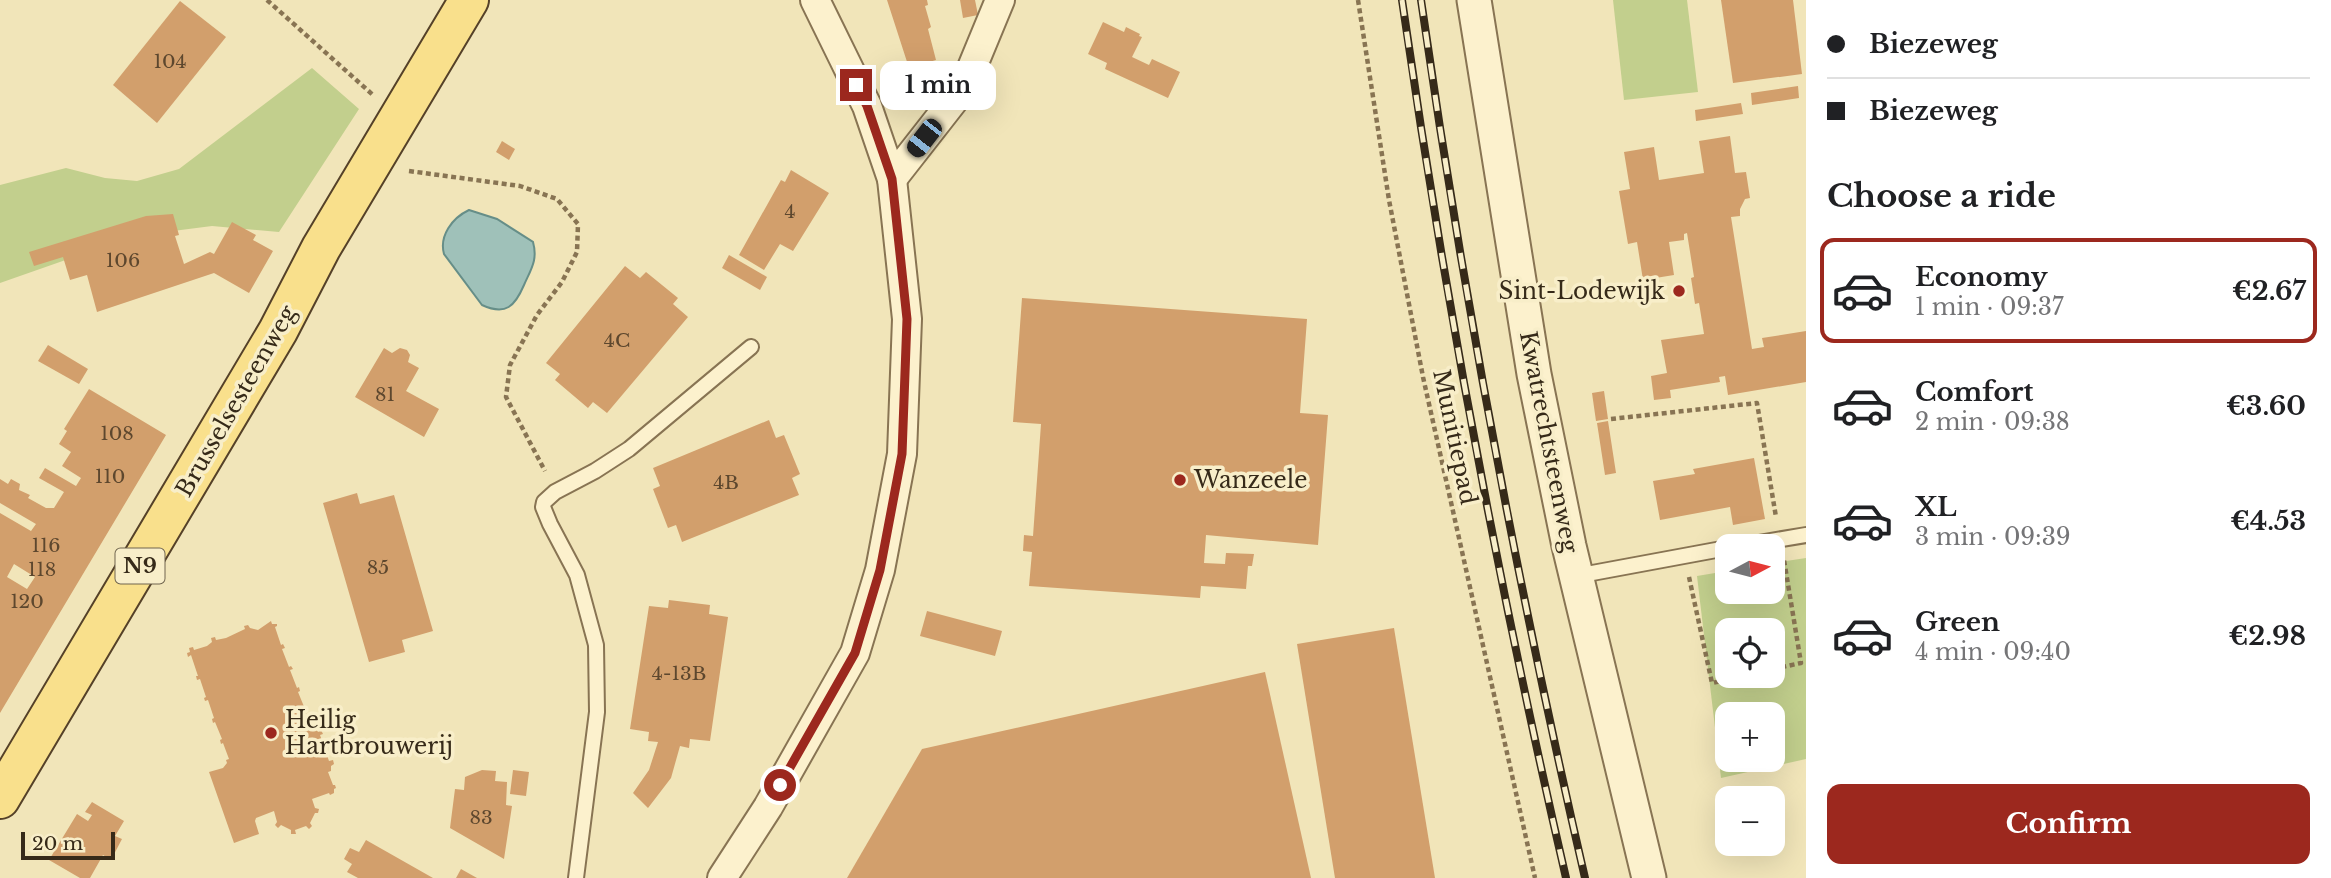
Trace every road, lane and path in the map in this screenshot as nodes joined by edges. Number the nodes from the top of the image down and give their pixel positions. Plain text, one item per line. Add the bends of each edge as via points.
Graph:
1 (267, 0) edge
2 (469, 0) edge
3 (815, 0) edge
4 (1000, 0) edge
5 (1358, 0) edge
6 (1474, 0) edge
7 (398, 118) junction
8 (370, 166) junction
9 (892, 179) junction
10 (751, 347) dead end
11 (1611, 419) dead end
12 (555, 492) junction
13 (1779, 534) edge
14 (1806, 535) edge
15 (1785, 538) edge
16 (1715, 550) edge
17 (1684, 556) junction
18 (1785, 569) edge
19 (1576, 576) junction
20 (1785, 666) edge
21 (1715, 682) edge
22 (0, 799) edge
23 (576, 878) edge
24 (722, 878) edge
25 (1535, 878) edge
26 (1649, 878) edge

1 - 7 path
2 - 7 main road, Brusselsesteenweg / N9
3 - 9 street via 867,106
4 - 9 street via 964,87
5 - 25 path, Munitiepad via 1423,377
6 - 19 street, Kwatrechtsteenweg via 1534,374
7 - 8 main road, Brusselsesteenweg / N9
8 - 12 path via 520,186 557,198 578,224 577,252 510,365 506,397
8 - 22 main road, Brusselsesteenweg / N9 via 278,331
9 - 24 street via 907,319 902,454 880,570 855,653
10 - 12 lane via 629,449
11 - 13 path via 1756,403
12 - 23 lane via 543,507 577,575 596,645 597,712
14 - 15 lane
16 - 17 lane
17 - 19 lane
17 - 21 path
18 - 20 path via 1801,663
19 - 26 street, Kwatrechtsteenweg

